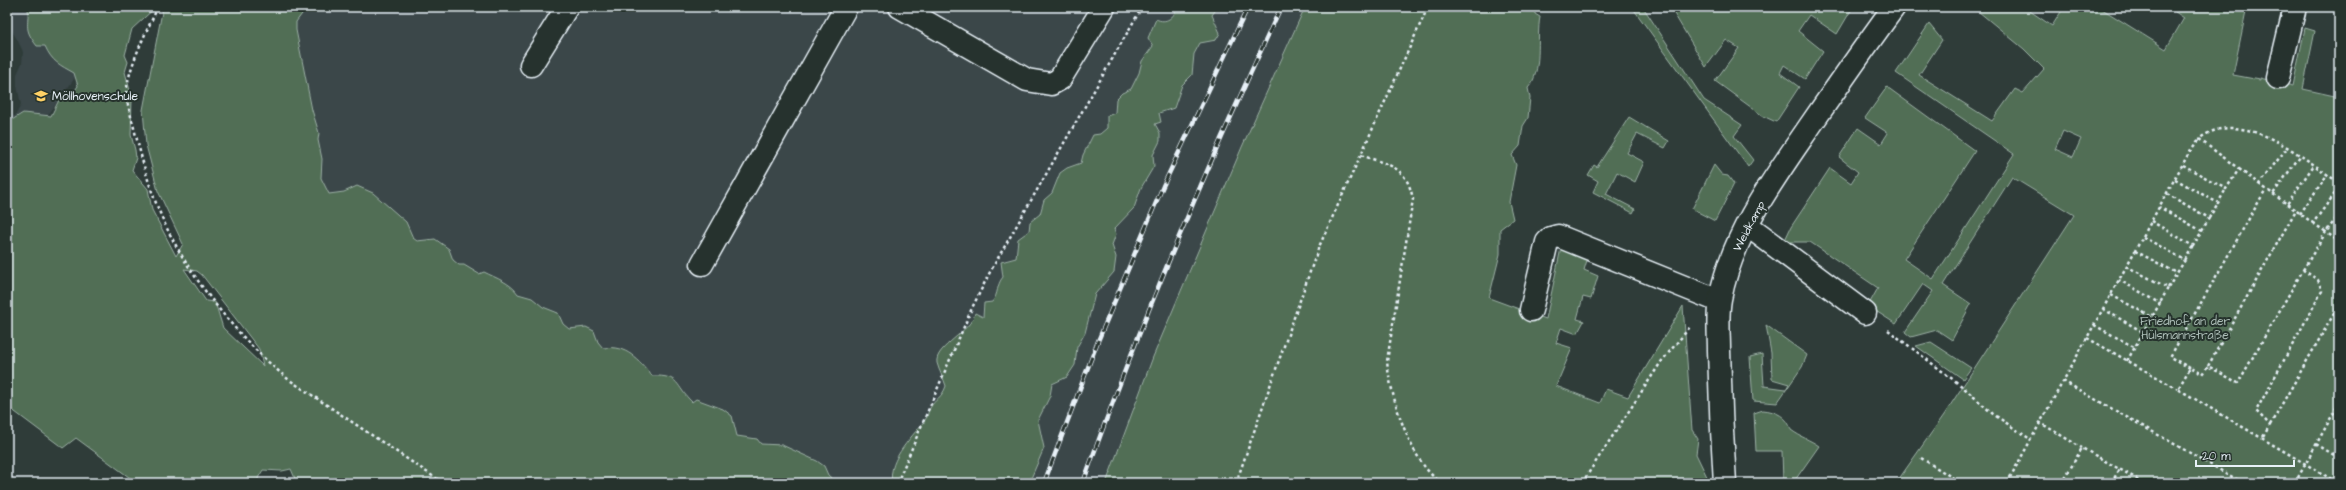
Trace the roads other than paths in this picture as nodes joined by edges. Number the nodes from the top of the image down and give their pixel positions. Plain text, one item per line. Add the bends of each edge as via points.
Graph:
1 (566, 7) edge
2 (846, 7) edge
3 (900, 7) edge
4 (1104, 7) edge
5 (2295, 7) edge
6 (1892, 8) edge
7 (531, 65) dead end
8 (2278, 78) dead end
9 (1747, 225) junction
10 (702, 264) dead end
11 (1719, 302) junction
12 (1531, 310) dead end
13 (1865, 313) road end
14 (1725, 483) edge

1 - 7 street
2 - 10 street
3 - 4 street via 1027,80 1051,84 1060,79
5 - 8 street
6 - 9 street, Weidkamp via 1803,137
9 - 11 street, Weidkamp via 1726,274
9 - 13 street
11 - 12 street via 1558,236 1547,242
11 - 14 street, Weidkamp via 1720,407

